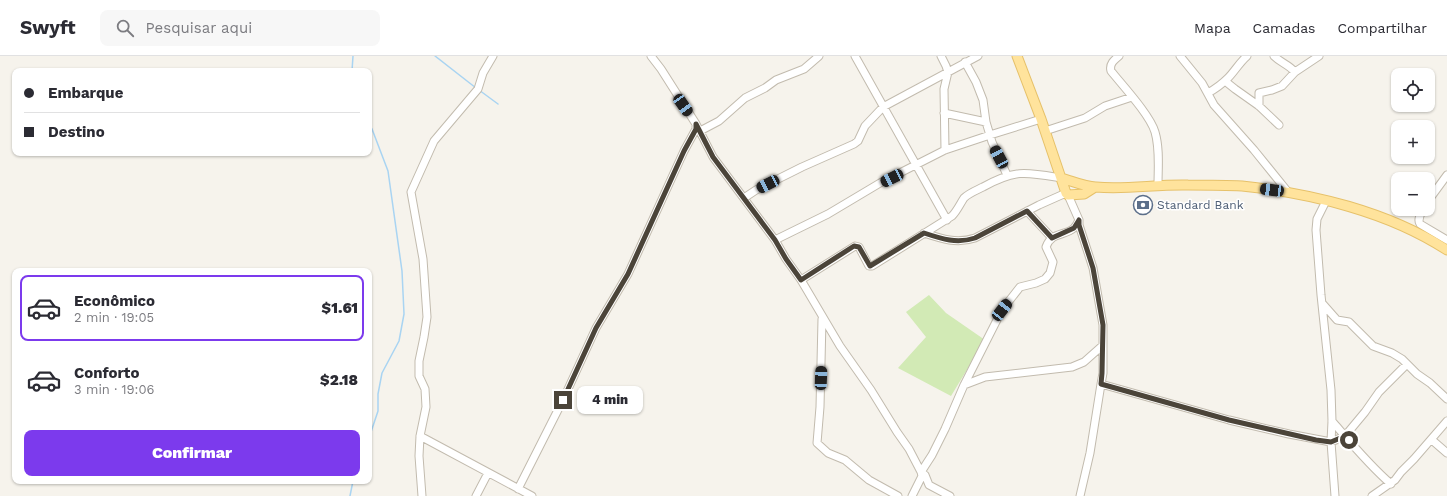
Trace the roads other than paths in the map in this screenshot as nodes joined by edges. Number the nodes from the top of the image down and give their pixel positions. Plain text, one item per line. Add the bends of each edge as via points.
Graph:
1 (493, 56) edge
2 (651, 56) edge
3 (819, 56) edge
4 (855, 56) edge
5 (940, 56) edge
6 (978, 56) edge
7 (1017, 56) edge
8 (1119, 56) edge
9 (1180, 56) edge
10 (1247, 56) edge
11 (1274, 56) edge
12 (1319, 56) edge
13 (965, 62) junction
14 (948, 72) junction
15 (1295, 72) junction
16 (1225, 81) junction
17 (1208, 93) junction
18 (1132, 97) junction
19 (1259, 106) junction
20 (883, 107) junction
21 (944, 112) junction
22 (1041, 120) junction
23 (986, 122) junction
24 (1279, 125) dead end
25 (698, 128) junction
26 (1045, 131) junction
27 (990, 135) junction
28 (945, 150) junction
29 (916, 166) junction
30 (1447, 175) edge
31 (1008, 176) junction
32 (1061, 178) junction
33 (1158, 185) junction
34 (1095, 188) junction
35 (1435, 191) edge
36 (1288, 192) junction
37 (1067, 194) junction
38 (744, 198) junction
39 (1326, 201) junction
40 (1027, 211) junction
41 (1420, 216) edge
42 (946, 220) junction
43 (1079, 220) junction
44 (924, 233) junction
45 (1052, 238) junction
46 (775, 240) junction
47 (1445, 241) edge
48 (1447, 250) edge
49 (801, 280) junction
50 (1322, 303) junction
51 (822, 318) junction
52 (1102, 346) junction
53 (1407, 364) junction
54 (1101, 384) junction
55 (964, 385) junction
56 (1447, 398) edge
57 (1332, 421) junction
58 (1447, 421) edge
59 (420, 436) junction
60 (1345, 436) junction
61 (1432, 440) junction
62 (1331, 442) junction
63 (1447, 453) edge
64 (921, 472) junction
65 (488, 473) junction
66 (1391, 484) junction
67 (518, 489) junction
68 (422, 496) edge
69 (476, 496) edge
70 (532, 496) edge
71 (898, 496) edge
72 (912, 496) edge
73 (950, 496) edge
74 (1080, 496) edge
75 (1335, 496) edge
76 (1372, 496) edge

1 - 59 street via 478,89 434,141 411,192 423,259 427,317 418,361 419,376 425,389 426,407
2 - 25 street
3 - 25 street via 804,69 776,80 745,98 720,121
4 - 20 street
5 - 14 street
6 - 13 street
7 - 22 main road
8 - 18 street via 1111,64 1111,71
9 - 17 street
10 - 16 street
11 - 15 street
12 - 15 street
13 - 14 street
13 - 23 street via 979,88
14 - 20 street
14 - 21 street via 944,89
15 - 19 street via 1282,86 1259,93
16 - 17 street
16 - 19 street
17 - 36 street via 1214,105
18 - 26 street via 1105,106 1085,118
18 - 33 street via 1154,131 1157,142
19 - 24 street
20 - 29 street
20 - 38 street via 865,126 854,144 802,167
21 - 23 street
21 - 28 street
22 - 26 main road
22 - 27 street
23 - 27 street
25 - 38 street via 713,157
25 - 67 street via 684,151 628,274 596,328
26 - 32 main road
27 - 28 street
27 - 31 street
28 - 29 street
29 - 42 street
29 - 46 street
30 - 35 street
31 - 32 street via 1033,173
31 - 42 street via 971,193
32 - 34 main road
32 - 37 main road
33 - 34 main road
33 - 36 main road via 1241,186
34 - 37 main road via 1084,194
36 - 39 main road
37 - 40 street
37 - 43 street
38 - 46 street
39 - 47 main road
39 - 50 street via 1317,219 1316,230
40 - 44 street via 966,241 944,240
40 - 45 street
41 - 47 street via 1420,224
42 - 44 street
43 - 45 street via 1074,228
43 - 52 street via 1096,284 1103,325
44 - 49 street via 872,266 869,266 859,247 854,246
45 - 55 street via 1046,248 1053,262 1050,273 1045,280 1020,287 1002,310
46 - 49 street
47 - 48 main road
49 - 51 street
50 - 53 street via 1338,321 1346,320 1373,346 1392,353
50 - 57 street via 1331,383
51 - 64 street via 909,449
51 - 71 street via 817,443 828,453 845,460 869,480
52 - 54 street
52 - 55 street via 1084,362 1072,367 985,377
53 - 56 street
53 - 60 street via 1379,392
54 - 62 street via 1229,420
54 - 74 street
55 - 64 street via 945,429
57 - 60 street
57 - 62 street
58 - 61 street
59 - 65 street
59 - 68 street
60 - 62 street
60 - 66 street via 1365,460
61 - 63 street
61 - 66 street
62 - 75 street
64 - 72 street via 922,476
64 - 73 street via 930,486
65 - 67 street
65 - 69 street
66 - 76 street
67 - 70 street

